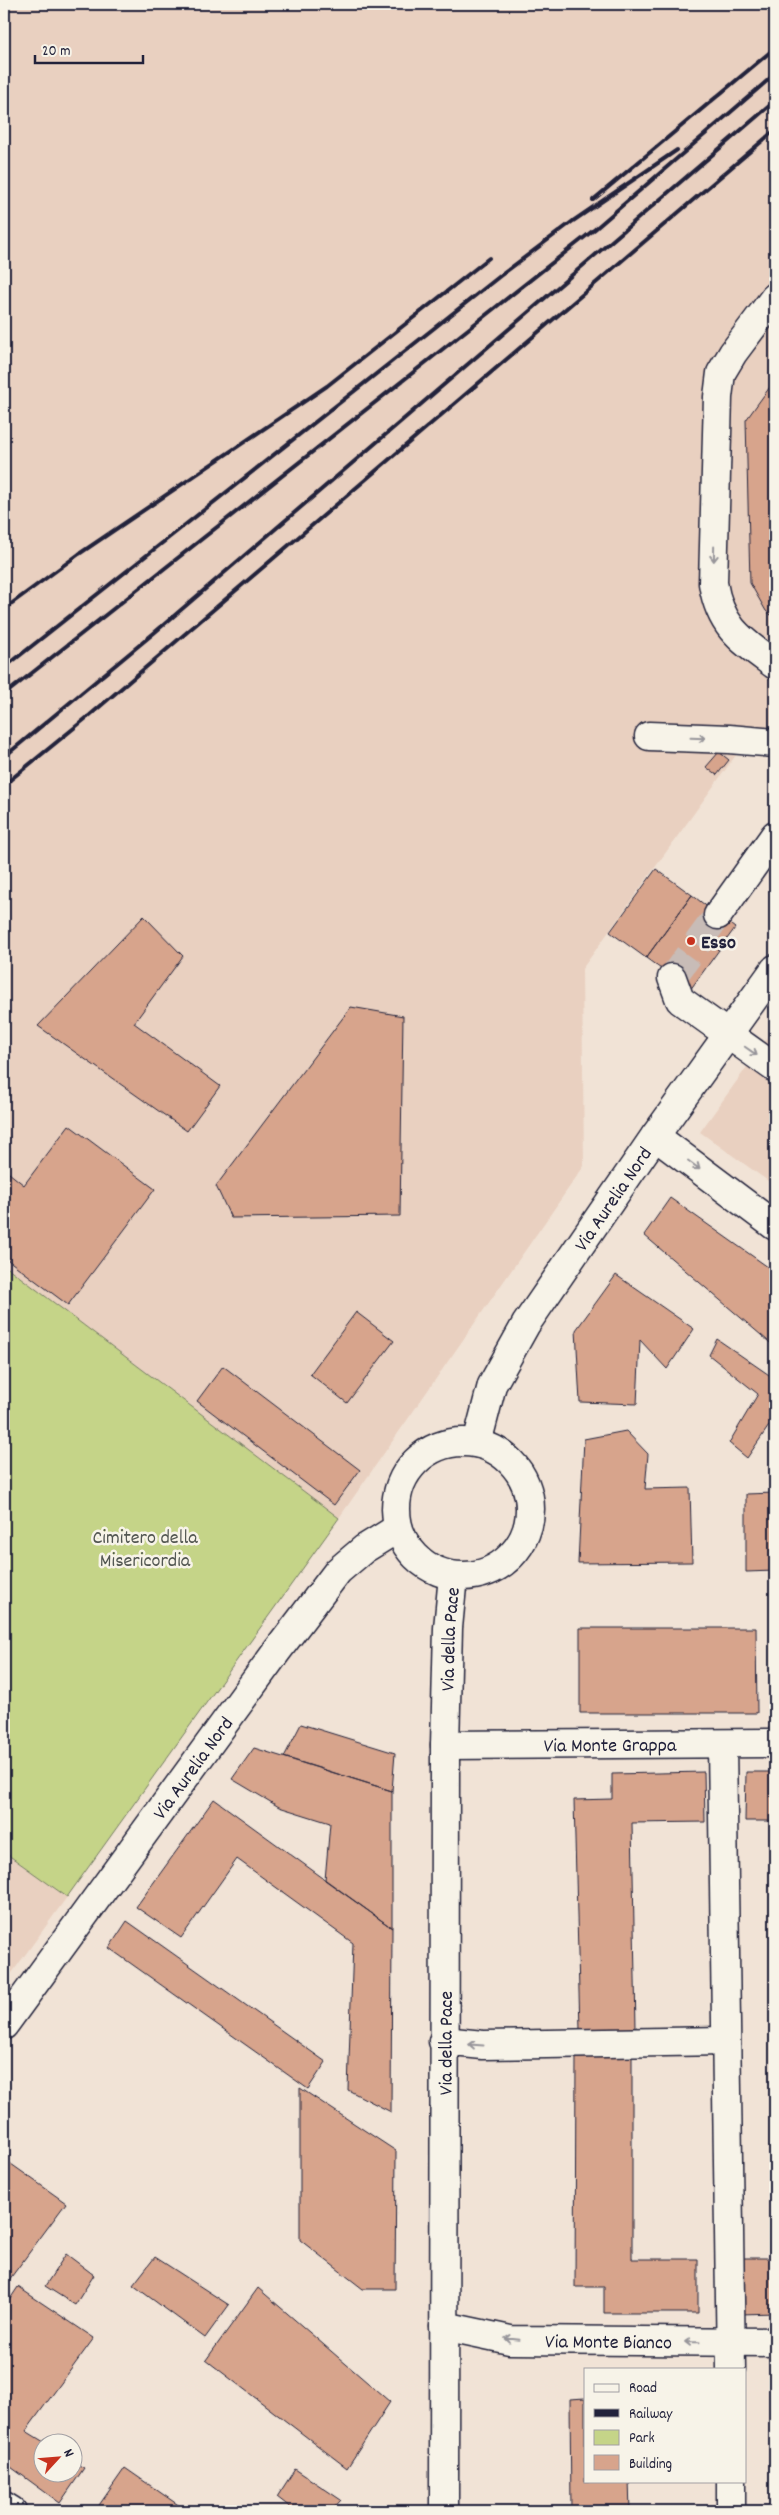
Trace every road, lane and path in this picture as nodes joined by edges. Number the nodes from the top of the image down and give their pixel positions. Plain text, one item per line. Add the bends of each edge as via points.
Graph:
1 (775, 297) edge
2 (775, 666) edge
3 (649, 736) dead end
4 (775, 743) edge
5 (775, 835) edge
6 (718, 915) tunnel mouth
7 (775, 969) edge
8 (672, 978) dead end
9 (728, 1034) junction
10 (775, 1068) edge
11 (655, 1136) junction
12 (775, 1226) edge
13 (477, 1443) junction
14 (398, 1528) junction
15 (453, 1576) junction
16 (775, 1743) edge
17 (445, 1745) junction
18 (722, 1745) junction
19 (4, 2025) edge
20 (443, 2040) junction
21 (724, 2041) junction
22 (444, 2326) junction
23 (775, 2342) edge
24 (731, 2356) edge
25 (731, 2482) edge
26 (4, 2506) edge
27 (12, 2511) edge
28 (444, 2511) edge
29 (731, 2511) edge

1 -> 2 main road via 721,373 713,583 719,610 734,634
3 -> 4 main road
5 - 6 main road
7 - 9 main road, Via Aurelia Nord
8 - 9 main road via 680,1000
9 -> 10 main road
9 - 11 main road, Via Aurelia Nord
11 -> 12 main road
11 - 13 main road, Via Aurelia Nord via 526,1324 492,1385
13 - 14 main road via 457,1441 438,1446 420,1456 398,1489 395,1509
13 - 15 main road via 513,1463 528,1494 529,1522 522,1542 510,1558 493,1570 473,1576
14 - 15 main road via 406,1546 418,1560
14 - 19 main road, Via Aurelia Nord via 364,1549 338,1572
15 - 17 main road, Via della Pace via 448,1628
16 - 18 main road, Via Monte Grappa
17 - 18 main road, Via Monte Grappa
17 - 20 main road, Via della Pace
18 - 21 main road
21 -> 20 main road via 483,2045
20 - 22 main road, Via della Pace
21 - 24 main road
24 -> 22 main road, Via Monte Bianco via 510,2340
22 - 28 main road, Via della Pace
23 - 24 main road, Via Monte Bianco
25 - 29 main road
26 - 27 main road

